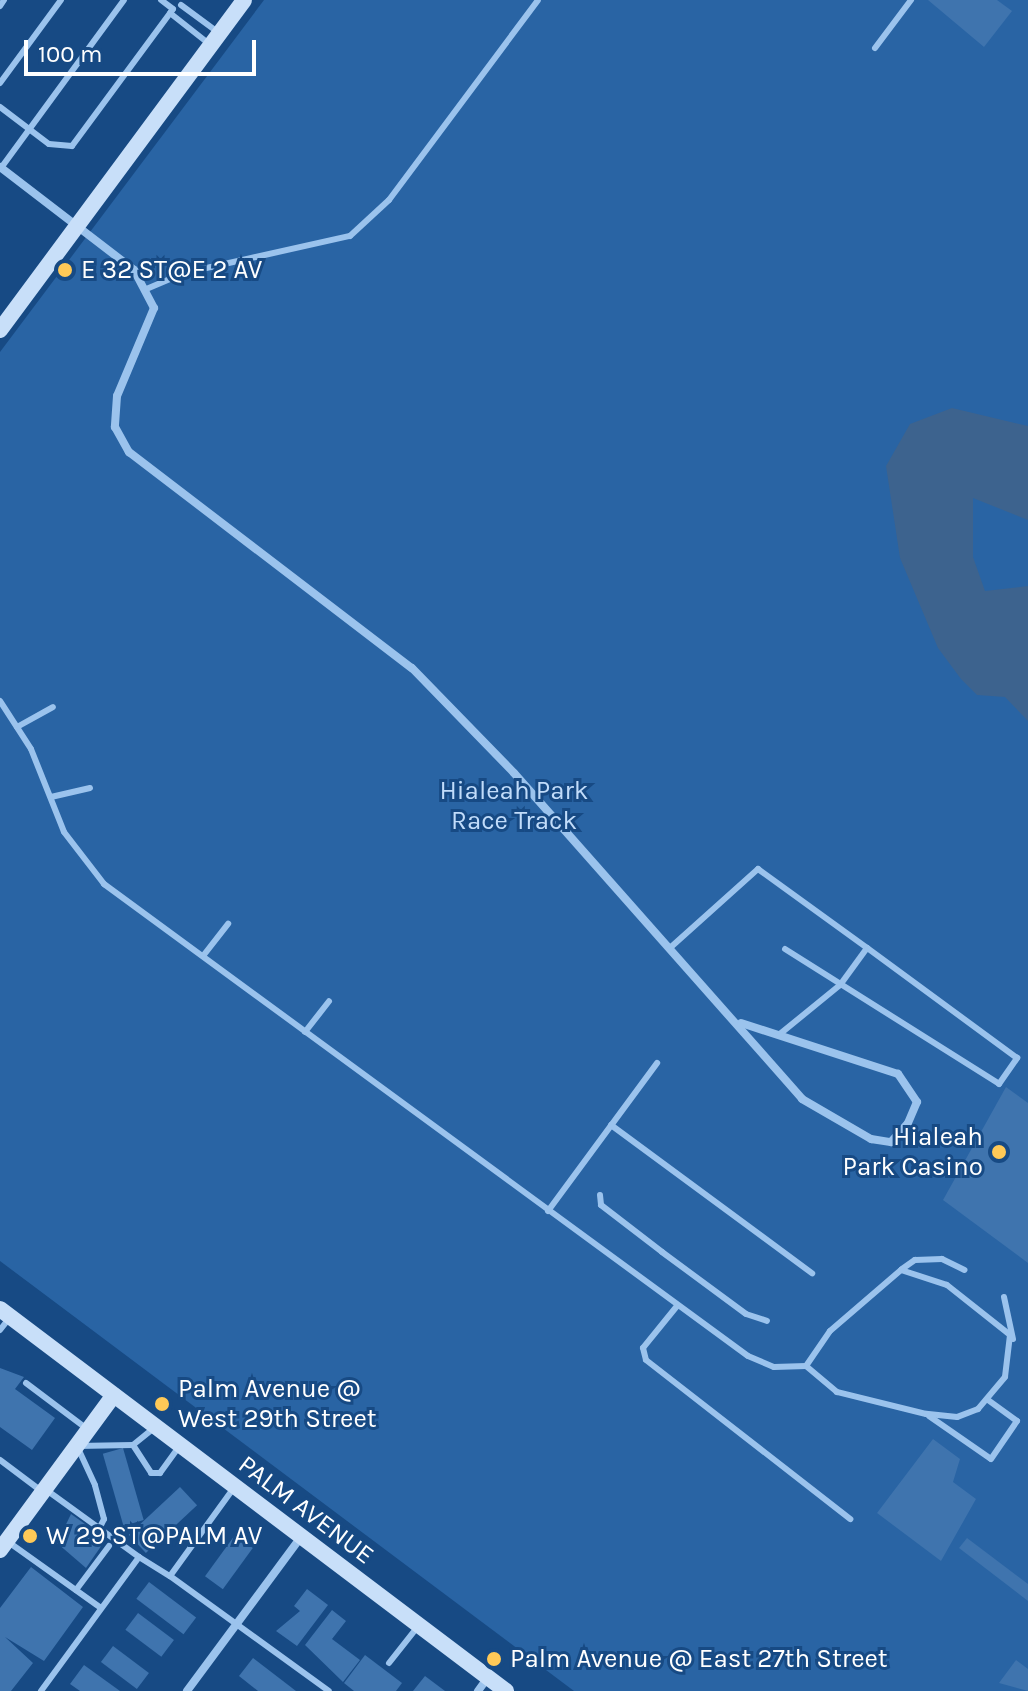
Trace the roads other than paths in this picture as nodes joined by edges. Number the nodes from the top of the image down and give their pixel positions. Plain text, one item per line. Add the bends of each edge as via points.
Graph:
1 (4, 0) edge
2 (61, 0) edge
3 (124, 0) edge
4 (161, 0) edge
5 (244, 0) edge
6 (538, 0) edge
7 (911, 0) edge
8 (183, 2) edge
9 (0, 6) edge
10 (171, 11) junction
11 (214, 39) junction
12 (875, 48) dead end
13 (0, 83) edge
14 (0, 107) edge
15 (29, 130) junction
16 (1, 167) edge
17 (76, 224) junction
18 (144, 290) junction
19 (0, 330) edge
20 (0, 701) edge
21 (53, 707) dead end
22 (17, 727) junction
23 (90, 788) dead end
24 (51, 797) junction
25 (228, 924) dead end
26 (671, 947) junction
27 (867, 948) junction
28 (785, 949) dead end
29 (203, 956) junction
30 (840, 985) junction
31 (329, 1001) dead end
32 (741, 1023) junction
33 (305, 1032) junction
34 (780, 1034) junction
35 (657, 1063) dead end
36 (611, 1125) junction
37 (600, 1195) dead end
38 (548, 1211) junction
39 (901, 1270) junction
40 (965, 1270) dead end
41 (812, 1273) dead end
42 (1004, 1297) dead end
43 (677, 1306) junction
44 (3, 1318) edge
45 (767, 1321) dead end
46 (1012, 1346) junction
47 (806, 1366) junction
48 (26, 1383) dead end
49 (114, 1395) junction
50 (988, 1400) junction
51 (926, 1414) junction
52 (155, 1426) junction
53 (88, 1430) junction
54 (133, 1445) junction
55 (180, 1445) junction
56 (77, 1446) junction
57 (0, 1460) edge
58 (235, 1487) junction
59 (44, 1491) junction
60 (850, 1519) dead end
61 (99, 1529) junction
62 (301, 1536) junction
63 (4, 1545) edge
64 (109, 1546) dead end
65 (139, 1557) junction
66 (170, 1576) junction
67 (76, 1590) junction
68 (101, 1608) junction
69 (237, 1623) junction
70 (419, 1625) junction
71 (389, 1663) dead end
72 (483, 1684) edge
73 (41, 1691) edge
74 (187, 1691) edge
75 (329, 1691) edge
76 (506, 1691) edge

1 - 9 lane
2 - 13 lane
3 - 15 lane
4 - 10 lane
5 - 11 main road
6 - 18 lane via 389,200 350,236 184,273
7 - 12 lane
8 - 10 lane
8 - 11 lane
10 - 11 lane
10 - 15 lane via 72,146 49,144
11 - 17 main road
14 - 15 lane
15 - 16 lane
16 - 17 street
17 - 18 street via 134,270
17 - 19 main road
18 - 26 street via 154,308 117,396 115,427 129,452 412,668
20 - 22 lane
21 - 22 lane
22 - 24 lane
23 - 24 lane
24 - 29 lane via 84,864
25 - 29 lane
26 - 27 lane via 758,869
26 - 32 street
27 - 30 lane
27 - 30 lane via 1017,1058 999,1084
28 - 30 lane
29 - 33 lane
30 - 34 lane
31 - 33 lane
32 - 34 street
32 - 34 street via 802,1099 838,1123 891,1142 908,1123 917,1102 898,1074
33 - 38 lane
35 - 36 lane
36 - 38 lane
36 - 41 lane
37 - 45 lane via 601,1205 662,1252 746,1314
38 - 43 lane
39 - 40 lane via 915,1260 942,1259
39 - 46 lane via 947,1285 1000,1323
39 - 47 lane via 830,1331
42 - 46 lane
43 - 47 lane via 748,1356 774,1367
43 - 60 lane via 643,1348 646,1360
44 - 49 main road, PALM AVENUE
46 - 50 lane via 1005,1377
47 - 51 lane via 837,1392
48 - 53 lane
49 - 52 main road, PALM AVENUE
49 - 53 main road
50 - 51 lane via 957,1417
50 - 51 lane via 1017,1421 991,1459
52 - 54 lane
52 - 55 main road, PALM AVENUE
53 - 56 main road
54 - 55 lane via 151,1473 160,1473
54 - 56 lane
55 - 58 main road, PALM AVENUE
56 - 59 main road
56 - 61 lane via 95,1485 104,1519
57 - 59 lane
58 - 62 main road, PALM AVENUE
58 - 66 lane
59 - 61 lane
59 - 63 main road
61 - 65 lane
62 - 69 street
62 - 70 main road, PALM AVENUE
63 - 67 lane
64 - 67 lane
65 - 66 lane
65 - 68 lane
66 - 69 lane
67 - 68 lane
68 - 73 lane
69 - 74 street
69 - 75 lane
70 - 71 lane
70 - 72 main road, PALM AVENUE
72 - 76 main road, PALM AVENUE

